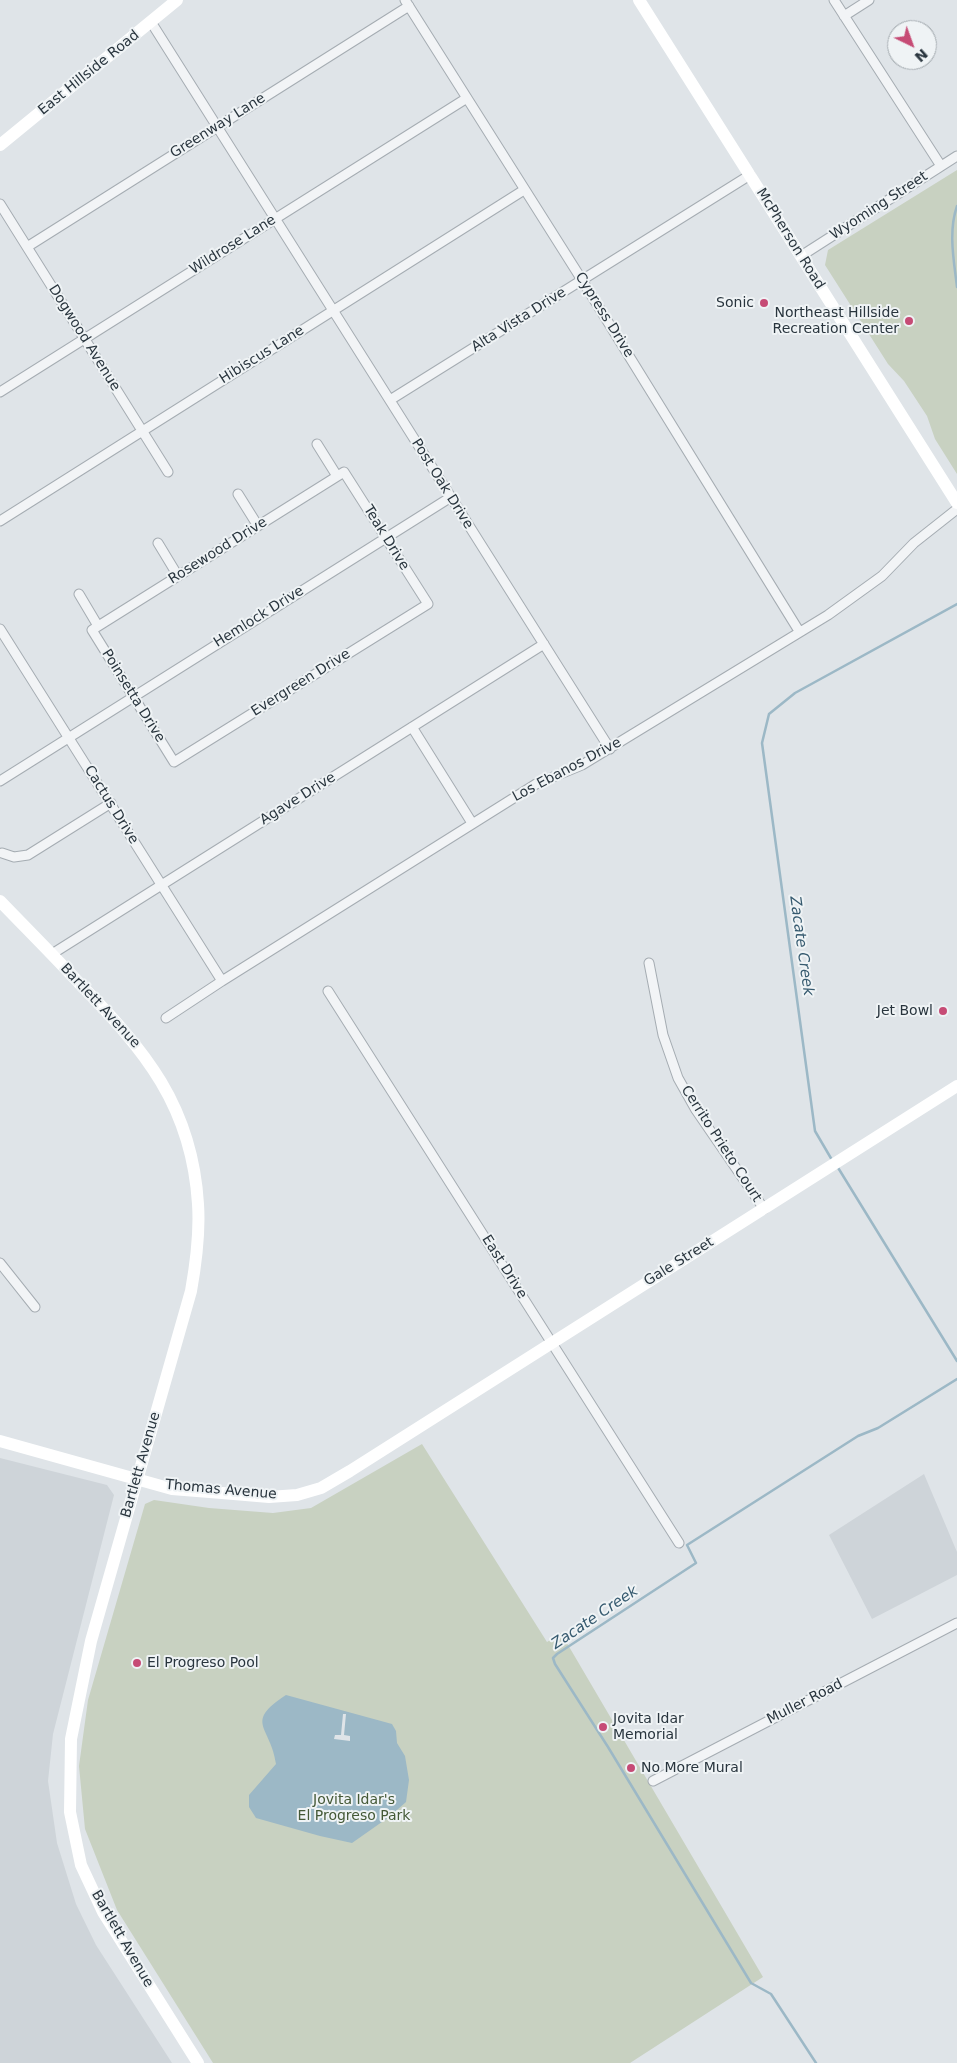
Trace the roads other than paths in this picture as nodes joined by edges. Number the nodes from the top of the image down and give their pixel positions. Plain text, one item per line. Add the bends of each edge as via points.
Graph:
1 (178, 0) edge
2 (639, 0) edge
3 (834, 0) edge
4 (869, 0) edge
5 (407, 3) edge
6 (844, 16) junction
7 (151, 22) junction
8 (466, 98) junction
9 (217, 127) junction
10 (0, 145) edge
11 (957, 156) edge
12 (941, 166) junction
13 (750, 176) junction
14 (524, 190) junction
15 (0, 204) edge
16 (275, 219) junction
17 (27, 247) junction
18 (801, 256) junction
19 (582, 280) junction
20 (333, 310) junction
21 (85, 338) junction
22 (0, 392) edge
23 (390, 400) junction
24 (142, 431) junction
25 (317, 444) dead end
26 (168, 472) dead end
27 (341, 474) junction
28 (238, 494) dead end
29 (451, 497) junction
30 (957, 503) edge
31 (957, 509) edge
32 (0, 521) edge
33 (258, 526) junction
34 (386, 538) junction
35 (158, 543) dead end
36 (178, 576) junction
37 (79, 594) dead end
38 (428, 604) joint
39 (95, 628) junction
40 (0, 629) edge
41 (800, 631) junction
42 (4, 643) edge
43 (544, 644) junction
44 (133, 696) junction
45 (412, 728) junction
46 (68, 738) junction
47 (610, 748) junction
48 (174, 762) joint
49 (0, 781) edge
50 (111, 803) junction
51 (472, 823) junction
52 (2, 853) dead end
53 (161, 885) junction
54 (0, 901) edge
55 (52, 954) junction
56 (649, 963) dead end
57 (222, 981) junction
58 (328, 991) dead end
59 (166, 1018) dead end
60 (957, 1086) edge
61 (764, 1209) junction
62 (0, 1263) edge
63 (36, 1307) dead end
64 (552, 1342) junction
65 (401, 1437) joint
66 (0, 1441) edge
67 (136, 1478) junction
68 (679, 1543) dead end
69 (957, 1624) edge
70 (653, 1781) dead end
71 (198, 2063) edge

1 - 7 main road, East Hillside Road
2 - 13 main road, McPherson Road
3 - 6 street
4 - 6 street
5 - 8 street, Cypress Drive
5 - 9 street, Greenway Lane
6 - 12 street
7 - 9 street, Post Oak Drive
7 - 10 main road, East Hillside Road
8 - 14 street, Cypress Drive
8 - 16 street, Wildrose Lane
9 - 16 street, Post Oak Drive
9 - 17 street, Greenway Lane
11 - 12 street, Wyoming Street
12 - 18 street, Wyoming Street
13 - 18 main road, McPherson Road
13 - 19 street, Alta Vista Drive
14 - 19 street, Cypress Drive
14 - 20 street, Hibiscus Lane
15 - 17 street, Dogwood Avenue
16 - 20 street, Post Oak Drive
16 - 21 street, Wildrose Lane
17 - 21 street, Dogwood Avenue
18 - 30 main road, McPherson Road
19 - 23 street, Alta Vista Drive
19 - 41 street, Cypress Drive
20 - 23 street, Post Oak Drive
20 - 24 street, Hibiscus Lane
21 - 22 street, Wildrose Lane
21 - 24 street, Dogwood Avenue
23 - 29 street, Post Oak Drive
24 - 26 street, Dogwood Avenue
24 - 32 street, Hibiscus Lane
25 - 27 street, Teak Drive
27 - 33 street, Rosewood Drive
27 - 34 street, Teak Drive
28 - 33 street
29 - 34 street, Hemlock Drive
29 - 43 street, Post Oak Drive
31 - 41 street, Los Ebanos Drive via 914,543 882,576
33 - 36 street, Rosewood Drive
34 - 38 street, Teak Drive
34 - 44 street, Hemlock Drive
35 - 36 street
36 - 39 street, Rosewood Drive
37 - 39 street, Poinsetta Drive
38 - 48 street, Evergreen Drive
39 - 44 street, Poinsetta Drive
40 - 42 street, Cactus Drive
41 - 47 street, Los Ebanos Drive
42 - 46 street, Cactus Drive
43 - 45 street, Agave Drive
43 - 47 street, Post Oak Drive
44 - 46 street, Hemlock Drive
44 - 48 street, Poinsetta Drive
45 - 51 street
45 - 53 street, Agave Drive
46 - 49 street, Hemlock Drive
46 - 50 street, Cactus Drive
47 - 51 street, Los Ebanos Drive via 582,765 536,784
50 - 52 street via 28,855 14,857
50 - 53 street, Cactus Drive
51 - 57 street, Los Ebanos Drive
53 - 55 street, Agave Drive
53 - 57 street, Cactus Drive
54 - 55 main road, Bartlett Avenue
55 - 67 main road, Bartlett Avenue via 126,1031 148,1061 178,1114 192,1157 198,1205 192,1283
56 - 61 street, Cerrito Prieto Court via 663,1035 678,1078 696,1110
57 - 59 street, Los Ebanos Drive
58 - 64 street, East Drive
60 - 61 main road, Gale Street
61 - 64 main road, Gale Street
62 - 63 street
64 - 65 main road, Gale Street
64 - 68 street, East Drive
65 - 67 main road, Thomas Avenue via 321,1488 298,1495 269,1497 172,1489
66 - 67 main road, Thomas Avenue
67 - 71 main road, Bartlett Avenue via 91,1641 70,1739 70,1812 81,1865 103,1912
69 - 70 street, Muller Road

